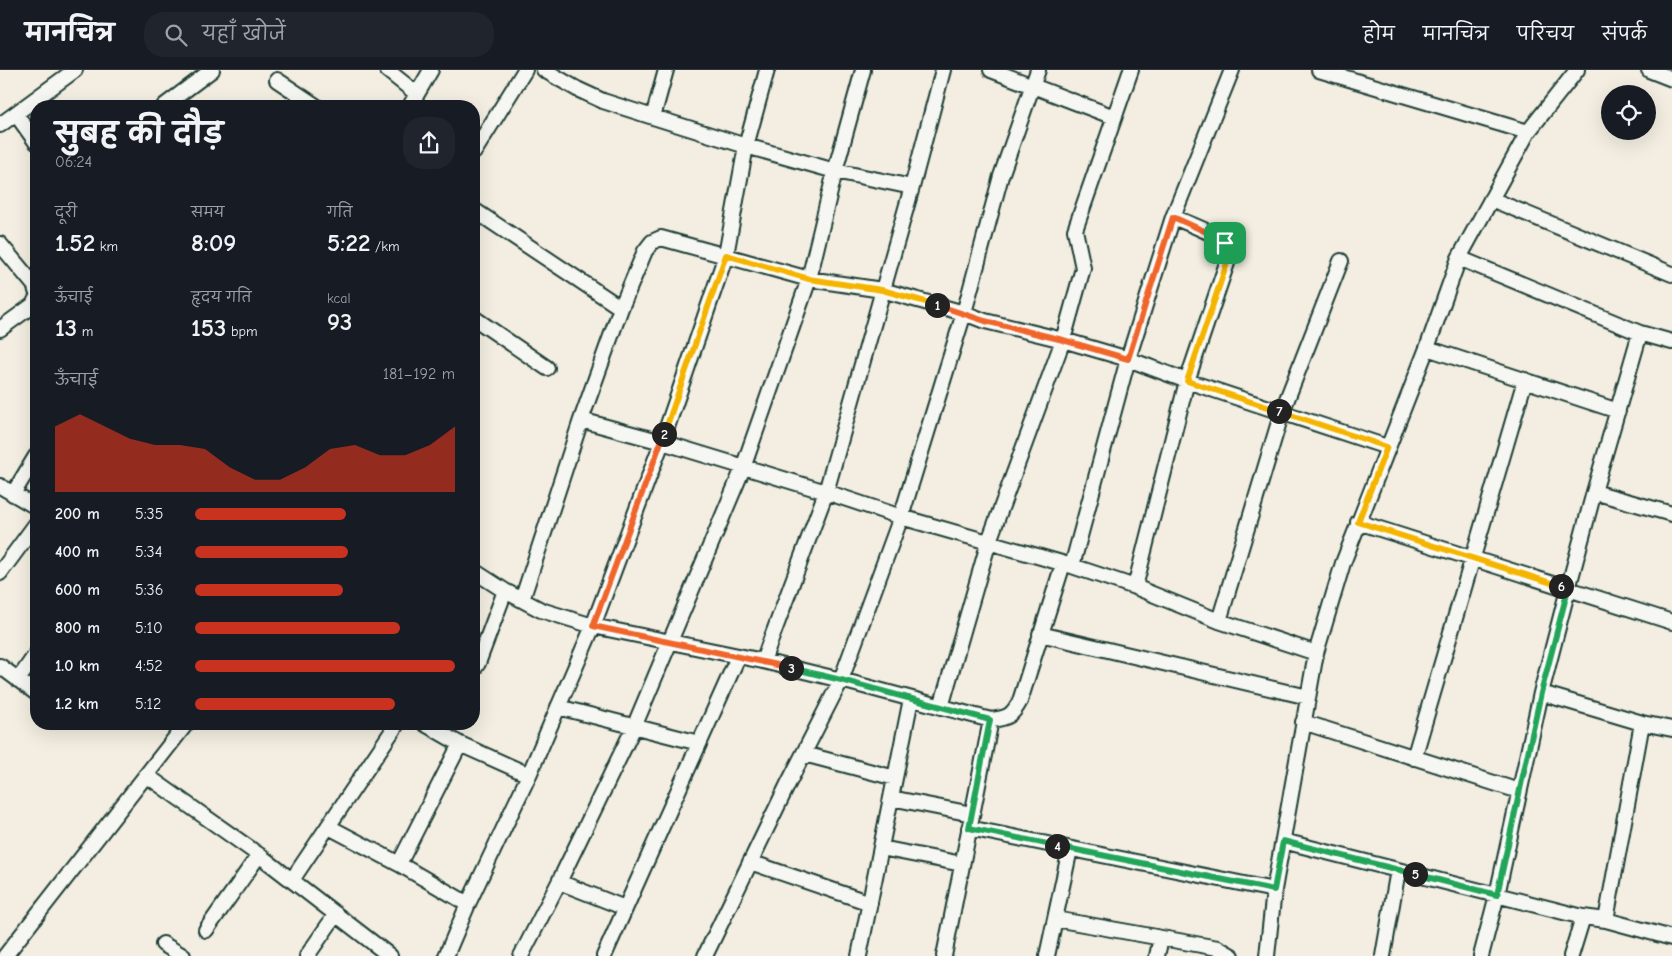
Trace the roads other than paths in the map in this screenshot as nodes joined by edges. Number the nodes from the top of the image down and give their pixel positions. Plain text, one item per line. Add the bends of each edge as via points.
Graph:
1 (75, 70) edge
2 (212, 70) edge
3 (387, 70) edge
4 (431, 70) edge
5 (525, 70) edge
6 (544, 70) edge
7 (666, 70) edge
8 (767, 70) edge
9 (863, 70) edge
10 (943, 70) edge
11 (991, 70) edge
12 (1038, 70) edge
13 (1131, 70) edge
14 (1232, 70) edge
15 (1319, 70) edge
16 (1577, 70) edge
17 (1649, 70) edge
18 (1672, 79) edge
19 (277, 80) dead end
20 (1032, 86) junction
21 (35, 100) edge
22 (172, 100) edge
23 (307, 100) edge
24 (413, 100) edge
25 (30, 104) edge
26 (16, 114) junction
27 (1114, 116) junction
28 (653, 117) junction
29 (0, 124) edge
30 (1528, 132) junction
31 (30, 134) edge
32 (480, 142) edge
33 (746, 146) junction
34 (835, 171) junction
35 (912, 187) junction
36 (1491, 199) junction
37 (480, 214) edge
38 (1173, 217) junction
39 (1, 246) edge
40 (726, 255) junction
41 (1459, 258) junction
42 (1341, 261) dead end
43 (1672, 274) edge
44 (809, 279) junction
45 (30, 281) edge
46 (882, 290) junction
47 (30, 306) edge
48 (622, 308) junction
49 (964, 313) junction
50 (480, 322) edge
51 (0, 329) edge
52 (1640, 333) junction
53 (1063, 340) junction
54 (1672, 342) edge
55 (1427, 348) junction
56 (1128, 359) junction
57 (547, 368) dead end
58 (1525, 380) junction
59 (1187, 381) junction
60 (1618, 411) junction
61 (1282, 412) junction
62 (582, 420) junction
63 (662, 442) junction
64 (1387, 447) junction
65 (30, 466) edge
66 (743, 468) junction
67 (0, 486) edge
68 (826, 492) junction
69 (1594, 492) junction
70 (13, 494) junction
71 (30, 504) edge
72 (1672, 514) edge
73 (901, 517) junction
74 (1358, 522) junction
75 (30, 532) edge
76 (989, 542) junction
77 (1473, 558) junction
78 (1067, 565) junction
79 (0, 573) edge
80 (480, 575) edge
81 (1135, 587) junction
82 (1568, 589) junction
83 (505, 591) junction
84 (522, 600) junction
85 (1218, 621) junction
86 (1672, 622) edge
87 (593, 626) junction
88 (1040, 634) junction
89 (670, 642) junction
90 (480, 652) edge
91 (1316, 653) junction
92 (738, 657) junction
93 (764, 662) junction
94 (30, 663) edge
95 (0, 666) edge
96 (18, 680) junction
97 (841, 680) junction
98 (30, 689) edge
99 (1541, 693) junction
100 (1308, 697) junction
101 (911, 699) junction
102 (558, 707) junction
103 (941, 707) junction
104 (990, 720) junction
105 (1303, 722) junction
106 (1642, 723) junction
107 (634, 727) junction
108 (181, 730) edge
109 (393, 730) edge
110 (440, 730) edge
111 (1672, 730) edge
112 (700, 743) junction
113 (460, 744) junction
114 (804, 754) junction
115 (1414, 758) junction
116 (146, 775) junction
117 (529, 775) junction
118 (895, 778) junction
119 (1519, 791) junction
120 (891, 798) junction
121 (972, 814) junction
122 (329, 827) junction
123 (969, 828) junction
124 (1283, 841) junction
125 (881, 848) junction
126 (1070, 848) junction
127 (259, 855) junction
128 (750, 862) junction
129 (399, 864) junction
130 (962, 864) junction
131 (1398, 870) junction
132 (292, 880) junction
133 (559, 882) junction
134 (1274, 890) junction
135 (1497, 895) junction
136 (870, 903) junction
137 (468, 904) junction
138 (626, 908) junction
139 (336, 914) junction
140 (1583, 917) junction
141 (1055, 919) junction
142 (1606, 920) junction
143 (206, 930) dead end
144 (1161, 938) junction
145 (1672, 938) edge
146 (163, 944) dead end
147 (5, 956) edge
148 (183, 956) edge
149 (307, 956) edge
150 (390, 956) edge
151 (446, 956) edge
152 (521, 956) edge
153 (604, 956) edge
154 (705, 956) edge
155 (859, 956) edge
156 (944, 956) edge
157 (1047, 956) edge
158 (1157, 956) edge
159 (1232, 956) edge
160 (1267, 956) edge
161 (1383, 956) edge
162 (1481, 956) edge
163 (1571, 956) edge

1 - 21 street
2 - 22 street
3 - 24 street
4 - 24 street
5 - 32 street
6 - 28 street via 603,101
7 - 28 street
8 - 33 street
9 - 34 street
10 - 35 street
11 - 20 street
12 - 20 street
13 - 27 street
14 - 38 street
15 - 30 street
16 - 30 street
17 - 18 street
19 - 23 street
20 - 27 street
20 - 49 street via 1001,176
25 - 26 street
26 - 29 street
26 - 31 street
27 - 53 street via 1075,230 1083,268
28 - 33 street
30 - 36 street
33 - 34 street
33 - 40 street
34 - 35 street
34 - 44 street
35 - 46 street
36 - 41 street
36 - 43 street
37 - 48 street
38 - 56 street
38 - 59 street via 1213,235 1225,243 1229,252
39 - 45 street
40 - 44 street
40 - 48 street via 662,238 652,242 645,251
40 - 63 street
41 - 52 street
41 - 55 street
42 - 61 street
44 - 46 street
44 - 66 street
46 - 49 street
46 - 68 street
47 - 51 street
48 - 62 street
49 - 53 street
49 - 73 street
50 - 57 street
52 - 54 street
52 - 60 street
53 - 56 street
53 - 76 street
55 - 58 street
55 - 64 street
56 - 59 street
56 - 78 street
58 - 60 street
58 - 77 street
59 - 61 street
59 - 81 street
60 - 69 street
61 - 64 street
61 - 85 street
62 - 63 street
62 - 84 street
63 - 66 street
63 - 87 street
64 - 74 street
65 - 70 street
66 - 68 street
66 - 89 street
67 - 70 street
68 - 73 street
68 - 93 street
69 - 72 street
69 - 82 street
70 - 71 street
73 - 76 street
73 - 97 street
74 - 77 street
74 - 91 street
75 - 79 street
76 - 78 street
76 - 103 street
77 - 82 street
77 - 115 street
78 - 81 street
78 - 88 street
80 - 83 street
81 - 85 street
82 - 86 street
82 - 99 street
83 - 84 street
83 - 90 street
84 - 87 street via 541,610
85 - 91 street
87 - 89 street
87 - 102 street
88 - 100 street
88 - 104 street via 1014,712 1005,718
89 - 92 street
89 - 107 street
91 - 100 street
92 - 93 street
92 - 112 street
93 - 97 street
94 - 96 street
95 - 96 street
96 - 98 street
97 - 101 street
97 - 114 street
99 - 106 street
99 - 119 street
100 - 105 street
101 - 103 street
101 - 118 street
102 - 107 street
102 - 117 street
103 - 104 street
104 - 121 street
105 - 115 street
105 - 124 street
106 - 111 street
106 - 142 street
107 - 112 street
107 - 133 street
108 - 116 street
109 - 122 street
110 - 113 street
112 - 138 street
113 - 117 street
113 - 129 street
114 - 118 street
114 - 128 street
115 - 119 street
116 - 127 street
116 - 147 street
117 - 137 street
118 - 120 street
119 - 135 street
120 - 121 street
120 - 125 street
121 - 123 street
122 - 129 street
122 - 132 street
123 - 126 street
123 - 130 street
124 - 131 street
124 - 134 street
125 - 130 street
125 - 136 street
126 - 134 street
126 - 141 street
127 - 132 street
127 - 143 street
128 - 136 street
128 - 154 street
129 - 137 street
130 - 156 street
131 - 135 street
131 - 161 street
132 - 139 street
133 - 138 street
133 - 152 street
134 - 160 street
135 - 140 street
135 - 162 street
136 - 155 street
137 - 151 street
138 - 153 street
139 - 149 street
139 - 150 street
140 - 142 street
140 - 163 street
141 - 144 street
141 - 157 street
142 - 145 street
144 - 158 street
144 - 159 street via 1218,948
146 - 148 street

